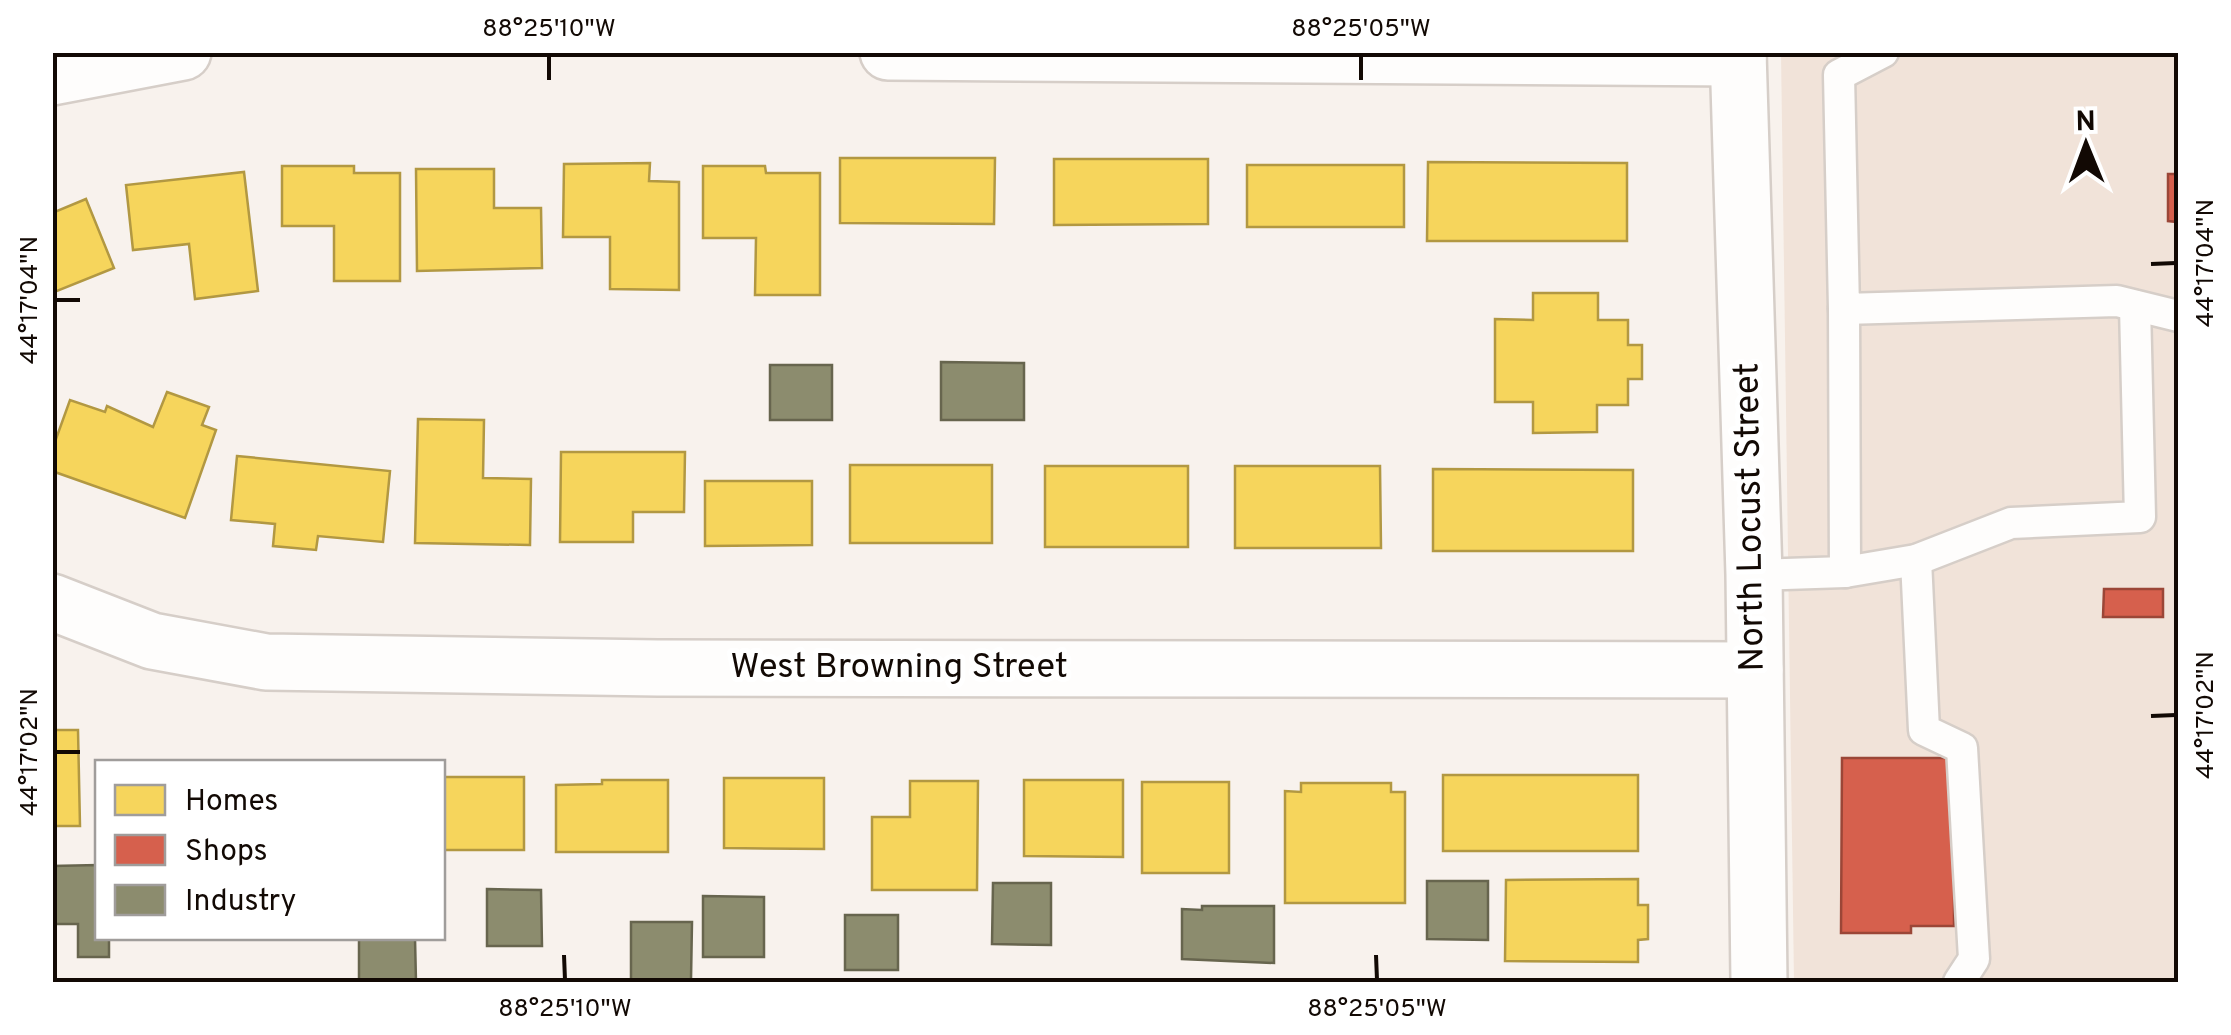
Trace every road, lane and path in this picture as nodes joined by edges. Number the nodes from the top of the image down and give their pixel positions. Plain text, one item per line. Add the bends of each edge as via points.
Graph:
1 (183, 52) edge
2 (888, 52) edge
3 (1883, 52) edge
4 (971, 53) edge
5 (1738, 55) edge
6 (52, 76) edge
7 (2135, 306) junction
8 (1844, 309) junction
9 (2178, 316) edge
10 (1916, 560) junction
11 (1846, 572) junction
12 (1754, 576) junction
13 (52, 602) edge
14 (1755, 670) junction
15 (1759, 982) edge
16 (1958, 982) edge

1 - 6 street
2 - 4 street
3 - 8 lane via 1839,75
4 - 5 street
5 - 12 street, North Locust Street
7 - 8 lane via 2116,301
7 - 9 lane
7 - 10 lane via 2140,517 2010,523
8 - 11 lane
10 - 11 lane
10 - 16 lane via 1924,730 1962,748 1974,959
11 - 12 lane
12 - 14 street, North Locust Street
13 - 14 street, West Browning Street via 152,641 266,662
14 - 15 street, North Locust Street

